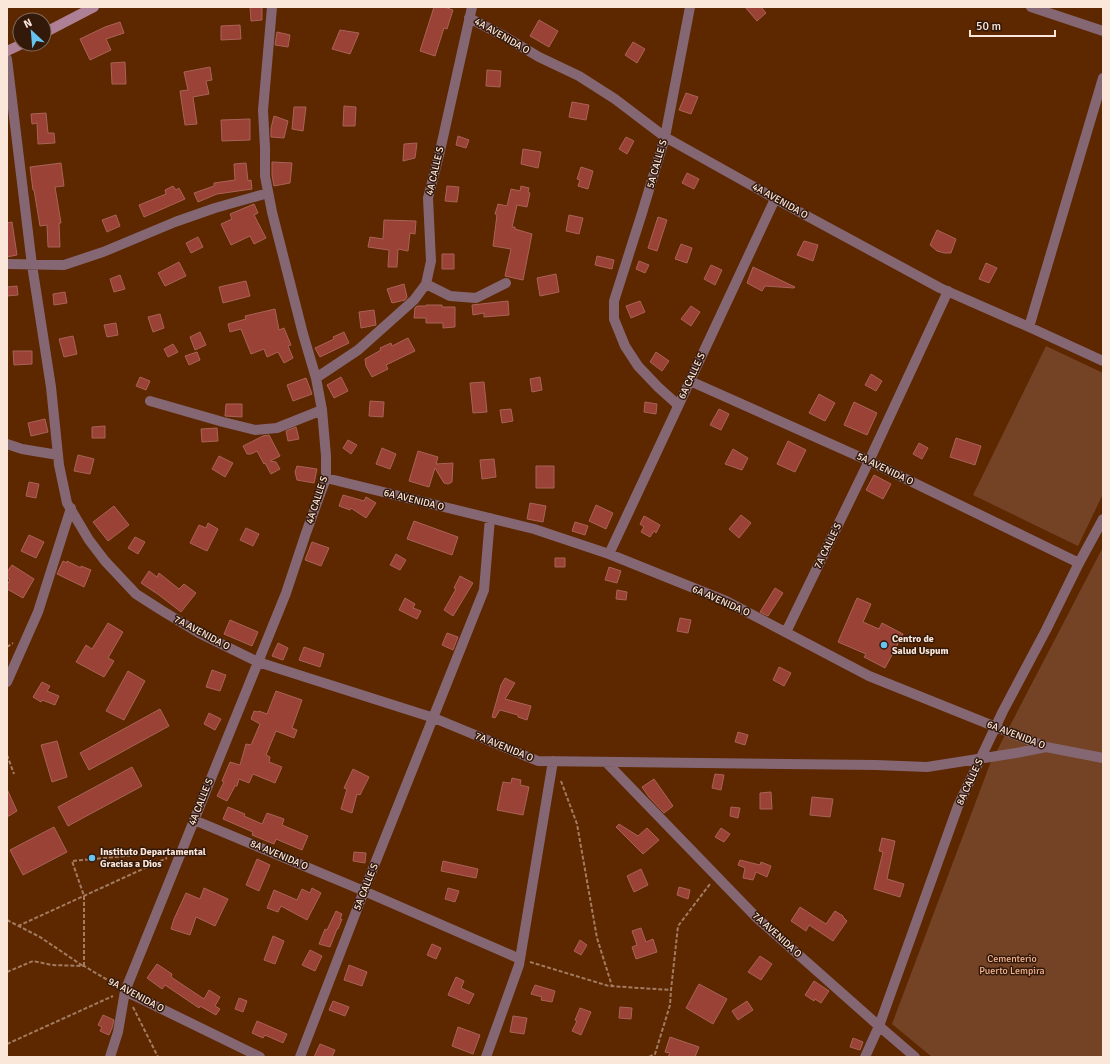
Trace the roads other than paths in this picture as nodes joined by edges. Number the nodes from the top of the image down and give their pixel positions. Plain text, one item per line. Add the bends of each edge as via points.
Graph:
1 (94, 7) edge
2 (272, 7) edge
3 (472, 7) edge
4 (690, 7) edge
5 (1031, 7) edge
6 (469, 18) junction
7 (52, 29) edge
8 (1103, 31) edge
9 (7, 59) edge
10 (1103, 78) edge
11 (665, 137) junction
12 (268, 193) junction
13 (775, 199) junction
14 (7, 264) edge
15 (32, 265) junction
16 (506, 282) dead end
17 (426, 284) junction
18 (948, 291) junction
19 (1030, 327) junction
20 (1103, 361) edge
21 (316, 378) junction
22 (690, 381) junction
23 (150, 401) dead end
24 (678, 405) junction
25 (322, 410) junction
26 (7, 444) edge
27 (58, 455) junction
28 (869, 461) junction
29 (326, 478) junction
30 (70, 508) junction
31 (490, 518) junction
32 (1103, 519) edge
33 (609, 554) junction
34 (1078, 563) junction
35 (786, 632) junction
36 (258, 662) junction
37 (7, 682) edge
38 (434, 718) junction
39 (996, 727) junction
40 (1046, 747) junction
41 (1103, 758) edge
42 (980, 759) junction
43 (553, 761) junction
44 (606, 762) junction
45 (194, 820) junction
46 (364, 891) junction
47 (520, 959) junction
48 (125, 991) junction
49 (879, 1026) junction
50 (110, 1057) edge
51 (260, 1057) edge
52 (300, 1057) edge
53 (486, 1057) edge
54 (865, 1057) edge
55 (915, 1057) edge

1 - 7 street
2 - 12 street via 263,110
3 - 6 street, 4A CALLE S
4 - 11 street, 5A CALLE S
5 - 8 street
6 - 11 street, 4A AVENIDA O via 579,76 615,99
6 - 17 street, 4A CALLE S via 428,198 431,261
9 - 15 street, 7A AVENIDA O
10 - 19 street
11 - 13 street, 4A AVENIDA O
11 - 24 street, 5A CALLE S via 614,301 614,319 625,346 638,366
12 - 15 street via 175,222 64,265
12 - 21 street
13 - 18 street, 4A AVENIDA O
13 - 22 street, 6A CALLE S
14 - 15 street
15 - 27 street, 7A AVENIDA O via 51,387
16 - 17 street via 476,298 450,296
17 - 21 street, 4A CALLE S via 414,300 358,350
18 - 19 street, 4A AVENIDA O
18 - 28 street, 7A CALLE S
19 - 20 street, 4A AVENIDA O
21 - 25 street, 4A CALLE S
22 - 24 street, 6A CALLE S
22 - 28 street, 5A AVENIDA O
23 - 25 street via 255,430 276,428
24 - 33 street, 6A CALLE S
25 - 29 street, 4A CALLE S
26 - 27 street
27 - 30 street, 7A AVENIDA O
28 - 34 street, 5A AVENIDA O
28 - 35 street, 7A CALLE S
29 - 31 street, 6A AVENIDA O
29 - 36 street, 4A CALLE S via 286,593
30 - 36 street, 7A AVENIDA O via 105,561 136,594 199,633
30 - 37 street via 38,612
31 - 33 street, 6A AVENIDA O via 534,529
31 - 38 street, 5A CALLE S via 484,590
32 - 34 street, 8A CALLE S
33 - 35 street, 6A AVENIDA O via 726,601
34 - 39 street, 8A CALLE S
35 - 39 street, 6A AVENIDA O via 869,676
36 - 38 street, 7A AVENIDA O
36 - 45 street, 4A CALLE S
38 - 43 street, 7A AVENIDA O via 538,761
38 - 46 street, 5A CALLE S
39 - 40 street, 6A AVENIDA O
39 - 42 street, 8A CALLE S
40 - 41 street, 6A AVENIDA O
40 - 42 street
42 - 44 street via 927,767
42 - 49 street, 8A CALLE S via 958,806
43 - 44 street, 7A AVENIDA O
43 - 47 street
44 - 49 street, 7A AVENIDA O via 757,918
45 - 46 street, 8A AVENIDA O
45 - 48 street, 4A CALLE S
46 - 47 street, 8A AVENIDA O
46 - 52 street, 5A CALLE S
47 - 53 street
48 - 50 street, 4A CALLE S via 118,1032
48 - 51 street, 9A AVENIDA O
49 - 54 street, 8A CALLE S
49 - 55 street, 7A AVENIDA O

